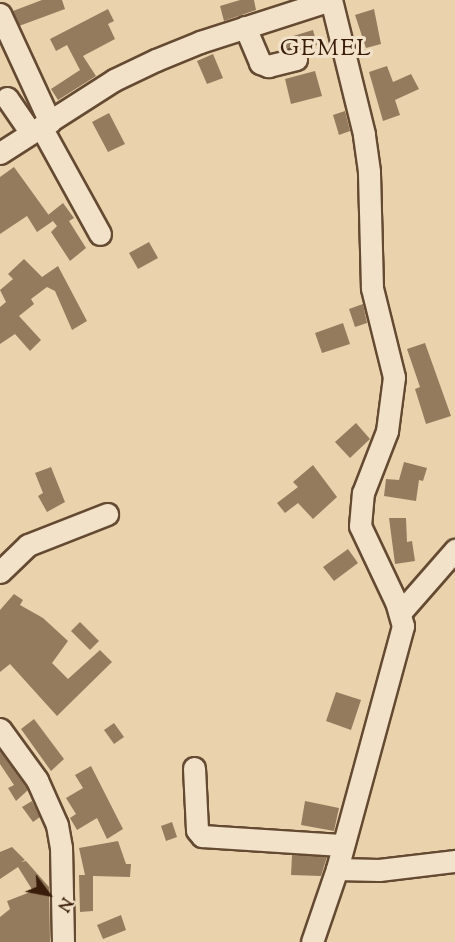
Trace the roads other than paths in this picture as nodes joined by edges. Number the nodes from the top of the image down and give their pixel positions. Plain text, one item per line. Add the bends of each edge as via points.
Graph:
1 (330, 0) edge
2 (0, 14) edge
3 (245, 27) junction
4 (296, 59) dead end
5 (7, 98) dead end
6 (41, 127) junction
7 (0, 153) edge
8 (100, 234) dead end
9 (107, 514) dead end
10 (455, 550) edge
11 (0, 572) edge
12 (400, 613) junction
13 (0, 729) edge
14 (194, 768) dead end
15 (341, 845) junction
16 (455, 861) edge
17 (337, 869) junction
18 (63, 942) edge
19 (312, 942) edge

1 - 3 street
1 - 12 street via 364,134 372,288 394,377 387,431 363,493 360,526
2 - 6 street
3 - 4 street via 260,63 268,66
3 - 6 street via 114,80
5 - 6 street
6 - 7 street
6 - 8 street
9 - 11 street via 28,545
10 - 12 street
12 - 15 street via 401,633
13 - 18 street via 37,780 57,825 62,847
14 - 15 street via 197,830 202,836
15 - 17 street
16 - 17 street via 379,870
17 - 19 street

